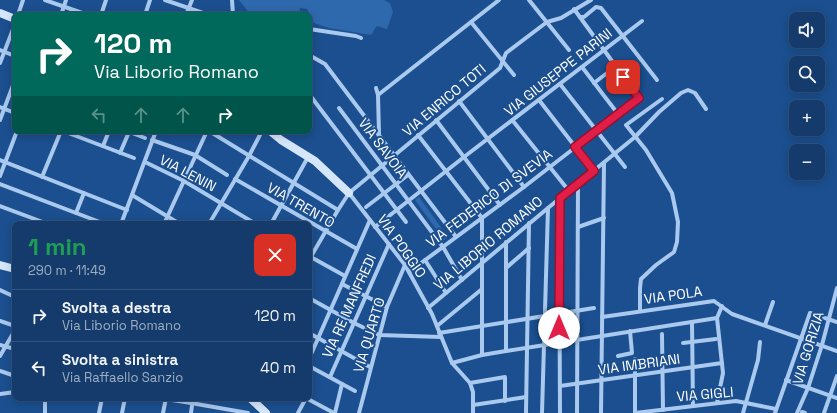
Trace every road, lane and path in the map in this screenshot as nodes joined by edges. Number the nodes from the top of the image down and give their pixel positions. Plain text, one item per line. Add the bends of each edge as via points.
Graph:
1 (23, 0) edge
2 (45, 0) edge
3 (66, 0) edge
4 (106, 0) edge
5 (150, 0) edge
6 (165, 0) edge
7 (192, 0) edge
8 (232, 0) edge
9 (499, 0) edge
10 (529, 0) edge
11 (591, 0) edge
12 (64, 6) junction
13 (189, 8) junction
14 (574, 9) junction
15 (19, 12) edge
16 (62, 12) edge
17 (80, 12) edge
18 (101, 12) edge
19 (146, 12) edge
20 (187, 12) edge
21 (200, 12) edge
22 (233, 12) edge
23 (0, 13) edge
24 (580, 17) junction
25 (12, 18) edge
26 (642, 21) dead end
27 (471, 22) junction
28 (547, 22) junction
29 (312, 29) edge
30 (12, 30) edge
31 (622, 36) junction
32 (361, 38) dead end
33 (569, 50) dead end
34 (2, 51) edge
35 (603, 51) junction
36 (12, 55) edge
37 (312, 57) edge
38 (502, 60) junction
39 (0, 63) edge
40 (582, 67) junction
41 (615, 67) junction
42 (514, 75) dead end
43 (657, 80) dead end
44 (594, 83) junction
45 (560, 84) junction
46 (12, 86) edge
47 (376, 88) dead end
48 (378, 95) junction
49 (312, 98) edge
50 (662, 98) dead end
51 (539, 100) junction
52 (459, 101) junction
53 (2, 108) edge
54 (339, 108) dead end
55 (706, 109) dead end
56 (12, 112) edge
57 (618, 114) junction
58 (0, 120) edge
59 (436, 120) junction
60 (513, 121) junction
61 (596, 131) junction
62 (16, 134) edge
63 (61, 134) edge
64 (70, 134) edge
65 (108, 134) edge
66 (127, 134) edge
67 (135, 134) edge
68 (155, 134) edge
69 (206, 134) edge
70 (213, 134) edge
71 (260, 134) edge
72 (274, 134) edge
73 (379, 134) junction
74 (418, 135) junction
75 (635, 137) junction
76 (145, 138) dead end
77 (152, 140) junction
78 (488, 140) junction
79 (103, 146) junction
80 (575, 147) junction
81 (120, 153) junction
82 (615, 154) junction
83 (195, 155) junction
84 (249, 156) junction
85 (309, 156) junction
86 (394, 156) junction
87 (464, 157) junction
88 (134, 158) dead end
89 (0, 160) edge
90 (5, 162) junction
91 (144, 162) junction
92 (604, 163) junction
93 (382, 165) junction
94 (550, 167) junction
95 (624, 167) dead end
96 (446, 171) junction
97 (594, 171) junction
98 (227, 175) dead end
99 (370, 175) junction
100 (408, 175) junction
101 (0, 176) edge
102 (42, 176) junction
103 (235, 179) junction
104 (184, 181) junction
105 (294, 183) junction
106 (0, 184) edge
107 (396, 184) junction
108 (578, 184) junction
109 (524, 187) junction
110 (421, 191) junction
111 (569, 191) junction
112 (84, 193) junction
113 (384, 193) junction
114 (349, 194) junction
115 (132, 195) junction
116 (560, 198) junction
117 (409, 200) junction
118 (222, 203) junction
119 (500, 205) junction
120 (0, 206) edge
121 (281, 206) junction
122 (366, 207) dead end
123 (548, 208) junction
124 (127, 210) junction
125 (338, 210) junction
126 (397, 210) junction
127 (76, 213) junction
128 (167, 216) junction
129 (482, 218) junction
130 (604, 218) junction
131 (370, 220) junction
132 (40, 221) edge
133 (97, 221) edge
134 (122, 221) edge
135 (165, 221) edge
136 (175, 221) edge
137 (211, 221) edge
138 (251, 221) edge
139 (272, 221) edge
140 (307, 221) edge
141 (406, 222) dead end
142 (529, 223) junction
143 (312, 224) edge
144 (375, 227) junction
145 (578, 227) junction
146 (325, 231) junction
147 (456, 238) junction
148 (506, 242) junction
149 (389, 244) junction
150 (443, 247) junction
151 (529, 248) junction
152 (357, 249) junction
153 (312, 254) edge
154 (312, 258) edge
155 (425, 260) junction
156 (482, 263) junction
157 (0, 265) edge
158 (405, 265) junction
159 (12, 268) edge
160 (506, 268) junction
161 (409, 272) junction
162 (345, 276) junction
163 (462, 280) junction
164 (342, 284) junction
165 (837, 288) edge
166 (482, 289) junction
167 (0, 290) edge
168 (446, 293) junction
169 (12, 296) edge
170 (366, 296) junction
171 (312, 300) edge
172 (773, 302) dead end
173 (722, 306) junction
174 (388, 307) junction
175 (428, 308) junction
176 (594, 308) dead end
177 (331, 310) junction
178 (577, 311) junction
179 (640, 311) junction
180 (559, 314) junction
181 (544, 316) junction
182 (602, 317) junction
183 (717, 318) junction
184 (528, 319) junction
185 (829, 320) junction
186 (0, 321) edge
187 (506, 322) junction
188 (692, 322) junction
189 (837, 322) edge
190 (354, 323) junction
191 (12, 325) edge
192 (765, 325) junction
193 (437, 326) junction
194 (482, 326) junction
195 (630, 331) junction
196 (662, 334) dead end
197 (12, 335) edge
198 (379, 335) junction
199 (440, 335) junction
200 (312, 336) edge
201 (602, 336) junction
202 (801, 338) junction
203 (318, 339) junction
204 (716, 339) dead end
205 (578, 341) junction
206 (692, 342) junction
207 (760, 342) dead end
208 (559, 343) junction
209 (683, 343) dead end
210 (0, 345) edge
211 (822, 345) junction
212 (6, 346) junction
213 (544, 346) junction
214 (12, 348) edge
215 (527, 348) junction
216 (341, 351) junction
217 (506, 351) junction
218 (837, 351) edge
219 (312, 352) edge
220 (482, 355) junction
221 (0, 356) edge
222 (618, 356) dead end
223 (635, 359) dead end
224 (452, 363) junction
225 (722, 363) junction
226 (370, 367) junction
227 (693, 367) junction
228 (312, 368) edge
229 (0, 371) edge
230 (662, 372) junction
231 (12, 375) edge
232 (635, 375) junction
233 (837, 376) edge
234 (330, 377) junction
235 (601, 380) junction
236 (786, 380) junction
237 (470, 383) junction
238 (578, 383) junction
239 (342, 384) junction
240 (560, 386) junction
241 (808, 388) junction
242 (355, 391) dead end
243 (12, 392) edge
244 (0, 394) edge
245 (830, 395) junction
246 (526, 397) junction
247 (837, 398) edge
248 (45, 401) edge
249 (101, 401) edge
250 (121, 401) edge
251 (166, 401) edge
252 (192, 401) edge
253 (195, 401) edge
254 (253, 401) edge
255 (304, 401) edge
256 (312, 401) edge
257 (505, 401) junction
258 (717, 403) junction
259 (746, 403) junction
260 (473, 405) junction
261 (693, 406) junction
262 (663, 410) junction
263 (229, 411) edge
264 (776, 411) edge
265 (45, 413) edge
266 (99, 413) edge
267 (122, 413) edge
268 (163, 413) edge
269 (191, 413) edge
270 (248, 413) edge
271 (266, 413) edge
272 (298, 413) edge
273 (335, 413) edge
274 (359, 413) edge
275 (474, 413) edge
276 (526, 413) edge
277 (542, 413) edge
278 (560, 413) edge
279 (577, 413) edge
280 (601, 413) edge
281 (635, 413) edge
282 (743, 413) edge
283 (801, 413) edge
284 (824, 413) edge

1 - 15 street
2 - 12 street
3 - 12 street
4 - 18 street
5 - 19 street
6 - 13 street
7 - 13 street
8 - 22 street
9 - 27 street
10 - 28 street
11 - 14 street, VIA ENRICO TOTI
12 - 16 street
12 - 17 street
13 - 20 street
13 - 21 street
14 - 24 street
14 - 28 street, VIA ENRICO TOTI via 560,18
23 - 25 street
24 - 31 street via 584,17 596,7 601,8
24 - 35 street
26 - 31 street, VIA GIUSEPPE PARINI
27 - 38 street
27 - 48 street
28 - 33 street
28 - 38 street, VIA ENRICO TOTI via 506,53
29 - 32 street
30 - 34 street
31 - 35 street, VIA GIUSEPPE PARINI
31 - 43 street
34 - 36 street
34 - 39 street
35 - 40 street, VIA GIUSEPPE PARINI
35 - 41 street
37 - 73 street via 326,64
38 - 42 street
38 - 52 street, VIA ENRICO TOTI via 500,68
40 - 44 street
40 - 45 street, VIA GIUSEPPE PARINI
41 - 44 street
41 - 57 street, VIA FEDERICO DI SVEVIA via 639,98
44 - 57 street
45 - 51 street, VIA GIUSEPPE PARINI
45 - 61 street
46 - 53 street
47 - 48 street
48 - 73 street
49 - 99 street
50 - 75 street via 626,125
51 - 60 street, VIA GIUSEPPE PARINI
51 - 80 street
52 - 59 street, VIA ENRICO TOTI
52 - 78 street
53 - 56 street
53 - 58 street
54 - 93 street, VIA SAVOIA
55 - 75 street, VIA LIBORIO ROMANO via 695,93 688,90 659,112
57 - 61 street, VIA FEDERICO DI SVEVIA
59 - 74 street, VIA ENRICO TOTI
59 - 87 street
60 - 78 street, VIA GIUSEPPE PARINI
60 - 94 street
61 - 80 street, VIA FEDERICO DI SVEVIA
61 - 82 street
62 - 90 street
63 - 102 street
64 - 79 street
65 - 79 street
66 - 81 street
67 - 76 street
68 - 77 street
69 - 83 street
70 - 84 street
71 - 84 street
72 - 85 street
73 - 86 street
74 - 86 street, VIA ENRICO TOTI
74 - 96 street
75 - 82 street, VIA LIBORIO ROMANO
75 - 179 street via 646,150 672,193 678,222 674,252 641,279
77 - 83 street
77 - 91 street
78 - 87 street, VIA GIUSEPPE PARINI
78 - 109 street
79 - 81 street
80 - 94 street, VIA FEDERICO DI SVEVIA
80 - 97 street
81 - 88 street
82 - 92 street, VIA LIBORIO ROMANO
82 - 95 street
83 - 98 street
83 - 104 street
84 - 103 street
84 - 105 street
85 - 105 street
85 - 114 street
86 - 93 street, VIA ENRICO TOTI
86 - 100 street
87 - 96 street, VIA GIUSEPPE PARINI
87 - 119 street
89 - 90 street
90 - 101 street
90 - 102 street
91 - 104 street, VIA LENIN
91 - 115 street
92 - 97 street, VIA LIBORIO ROMANO
92 - 130 street
93 - 99 street, VIA ENRICO TOTI
93 - 107 street, VIA SAVOIA
94 - 109 street, VIA FEDERICO DI SVEVIA
94 - 111 street
96 - 110 street, VIA GIUSEPPE PARINI
96 - 129 street
97 - 108 street, VIA LIBORIO ROMANO
99 - 113 street
99 - 114 street, VIA ENRICO TOTI
100 - 107 street
100 - 110 street
102 - 112 street
103 - 118 street
103 - 121 street, VIA TRENTO
104 - 118 street, VIA LENIN
104 - 128 street
105 - 121 street
105 - 125 street
106 - 127 street
107 - 113 street
107 - 117 street, VIA SAVOIA
108 - 111 street, VIA LIBORIO ROMANO
108 - 145 street
109 - 119 street, VIA FEDERICO DI SVEVIA
110 - 117 street, VIA GIUSEPPE PARINI
110 - 147 street
111 - 116 street, VIA LIBORIO ROMANO
112 - 124 street
112 - 127 street
113 - 122 street
113 - 126 street
114 - 125 street, VIA ENRICO TOTI
114 - 131 street, VIA POGGIO
115 - 124 street
115 - 128 street
116 - 123 street, VIA LIBORIO ROMANO
116 - 180 street
117 - 126 street, VIA GIUSEPPE PARINI
117 - 150 street, VIA SAVOIA
118 - 137 street
118 - 138 street, VIA LENIN
119 - 129 street, VIA FEDERICO DI SVEVIA
120 - 132 street
121 - 139 street
121 - 140 street, VIA TRENTO
123 - 142 street, VIA LIBORIO ROMANO
123 - 181 street
124 - 134 street
125 - 146 street, VIA ENRICO TOTI
126 - 141 street
126 - 144 street, VIA GIUSEPPE PARINI
127 - 133 street
128 - 135 street
128 - 136 street
129 - 147 street, VIA FEDERICO DI SVEVIA
129 - 156 street
130 - 145 street
130 - 182 street
131 - 144 street, VIA POGGIO
131 - 152 street
142 - 148 street, VIA LIBORIO ROMANO
142 - 151 street
143 - 146 street, VIA TRENTO
144 - 149 street, VIA POGGIO
145 - 178 street
146 - 152 street, VIA TRENTO
146 - 153 street, VIA ENRICO TOTI
147 - 150 street, VIA FEDERICO DI SVEVIA
148 - 156 street, VIA LIBORIO ROMANO
148 - 160 street
149 - 158 street, VIA POGGIO
149 - 170 street, VIA RE MANFREDI
150 - 155 street, VIA FEDERICO DI SVEVIA
150 - 163 street
151 - 160 street
151 - 184 street
152 - 162 street
154 - 162 street
155 - 161 street, VIA FEDERICO DI SVEVIA
155 - 168 street
156 - 163 street, VIA LIBORIO ROMANO
156 - 166 street
157 - 159 street
158 - 161 street, VIA POGGIO
158 - 174 street, VIA QUARTO
160 - 187 street
161 - 175 street, VIA POGGIO
162 - 164 street
163 - 168 street, VIA LIBORIO ROMANO
164 - 170 street
164 - 177 street
165 - 185 street, VIA GORIZIA
166 - 193 street
166 - 194 street
167 - 169 street
168 - 175 street, VIA LIBORIO ROMANO
170 - 174 street
170 - 190 street, VIA RE MANFREDI
171 - 177 street
172 - 192 street
173 - 179 street, VIA POLA via 714,301
173 - 183 street
173 - 192 street, VIA POLA via 732,314
174 - 198 street, VIA QUARTO
175 - 193 street, VIA POGGIO
176 - 178 street
177 - 190 street
177 - 203 street
178 - 180 street
178 - 205 street
179 - 182 street, VIA POLA
180 - 181 street
180 - 208 street
181 - 184 street
181 - 213 street
182 - 201 street
183 - 188 street
183 - 225 street
184 - 187 street
184 - 215 street
185 - 189 street
185 - 202 street via 810,313
185 - 211 street, VIA GORIZIA
186 - 191 street
187 - 194 street
187 - 217 street
188 - 195 street
188 - 206 street
190 - 198 street
190 - 216 street, VIA RE MANFREDI
192 - 202 street, VIA POLA
193 - 199 street, VIA POGGIO
194 - 199 street
194 - 220 street
195 - 201 street
195 - 222 street via 632,353
196 - 230 street
197 - 212 street
198 - 199 street
198 - 226 street, VIA QUARTO
199 - 224 street, VIA POGGIO
200 - 203 street
201 - 205 street
201 - 235 street
202 - 211 street, VIA POLA
202 - 236 street
203 - 216 street
203 - 219 street
204 - 206 street
205 - 208 street
205 - 238 street
206 - 209 street
206 - 227 street
207 - 259 street via 758,360
208 - 213 street
208 - 240 street
210 - 212 street
211 - 218 street, VIA POLA
211 - 241 street, VIA GORIZIA
212 - 214 street
212 - 221 street
213 - 215 street
213 - 277 street
215 - 217 street
215 - 246 street
216 - 226 street
216 - 234 street, VIA RE MANFREDI
217 - 220 street
220 - 224 street
223 - 232 street
224 - 237 street, VIA POGGIO
225 - 227 street, VIA IMBRIANI
225 - 258 street via 723,373
226 - 274 street, VIA QUARTO
227 - 230 street, VIA IMBRIANI
227 - 261 street
228 - 234 street
229 - 231 street
230 - 232 street, VIA IMBRIANI
230 - 262 street
232 - 235 street, VIA IMBRIANI
232 - 281 street
233 - 245 street
234 - 239 street
235 - 238 street, VIA IMBRIANI
235 - 280 street
236 - 241 street
236 - 264 street
237 - 257 street via 505,377
237 - 260 street
238 - 240 street, VIA IMBRIANI
238 - 279 street
239 - 242 street
239 - 273 street
240 - 278 street
241 - 245 street
241 - 283 street, VIA GORIZIA
243 - 244 street
245 - 247 street
245 - 284 street
246 - 257 street
246 - 276 street
248 - 265 street
249 - 266 street
250 - 267 street
251 - 268 street
252 - 269 street
253 - 263 street
254 - 271 street
255 - 272 street
256 - 273 street
257 - 260 street
258 - 259 street, VIA GIGLI
258 - 261 street, VIA GIGLI
259 - 264 street, VIA GIGLI
259 - 282 street
260 - 275 street
261 - 262 street, VIA GIGLI
262 - 281 street, VIA GIGLI
263 - 270 street

